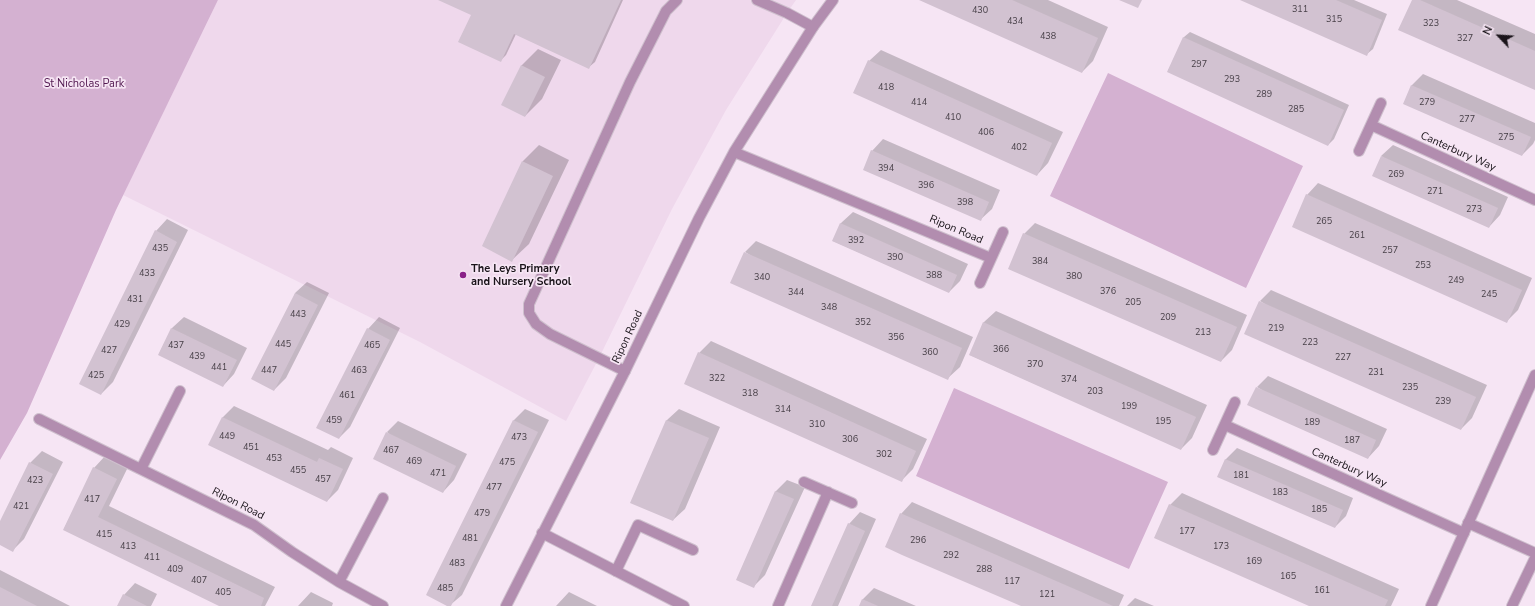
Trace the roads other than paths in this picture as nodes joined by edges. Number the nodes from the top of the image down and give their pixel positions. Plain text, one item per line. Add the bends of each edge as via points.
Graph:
1 (677, 0) edge
2 (757, 0) edge
3 (833, 0) edge
4 (813, 27) junction
5 (1381, 103) dead end
6 (1371, 126) junction
7 (1359, 151) dead end
8 (734, 152) junction
9 (1535, 200) edge
10 (1003, 232) dead end
11 (991, 258) junction
12 (980, 283) dead end
13 (625, 371) junction
14 (1535, 375) edge
15 (180, 391) dead end
16 (1236, 402) dead end
17 (39, 419) dead end
18 (1226, 425) junction
19 (1213, 450) dead end
20 (140, 469) junction
21 (804, 482) dead end
22 (828, 492) junction
23 (383, 498) dead end
24 (852, 502) dead end
25 (1468, 523) junction
26 (542, 533) junction
27 (1464, 533) junction
28 (693, 550) dead end
29 (1535, 553) edge
30 (1535, 558) edge
31 (616, 571) junction
32 (339, 582) junction
33 (383, 606) edge
34 (506, 606) edge
35 (684, 606) edge
36 (778, 606) edge
37 (1431, 606) edge
38 (1512, 606) edge

1 - 13 street via 666,10 630,82 529,304 529,313 536,324 550,334
2 - 4 street
3 - 4 street, Ripon Road
4 - 8 street, Ripon Road
5 - 6 street
6 - 7 street
6 - 9 street, Canterbury Way
8 - 11 street, Ripon Road
8 - 13 street, Ripon Road
10 - 11 street, Ripon Road
11 - 12 street, Ripon Road
13 - 26 street, Ripon Road
14 - 25 street
15 - 20 street
16 - 18 street
17 - 20 street, Ripon Road
18 - 19 street
18 - 27 street, Canterbury Way
20 - 32 street, Ripon Road via 254,525
21 - 22 street
22 - 24 street
22 - 36 street
23 - 32 street
25 - 27 street
25 - 29 street
26 - 31 street
26 - 34 street, Ripon Road
27 - 37 street
28 - 31 street via 638,525
30 - 38 street
31 - 35 street
32 - 33 street, Ripon Road

